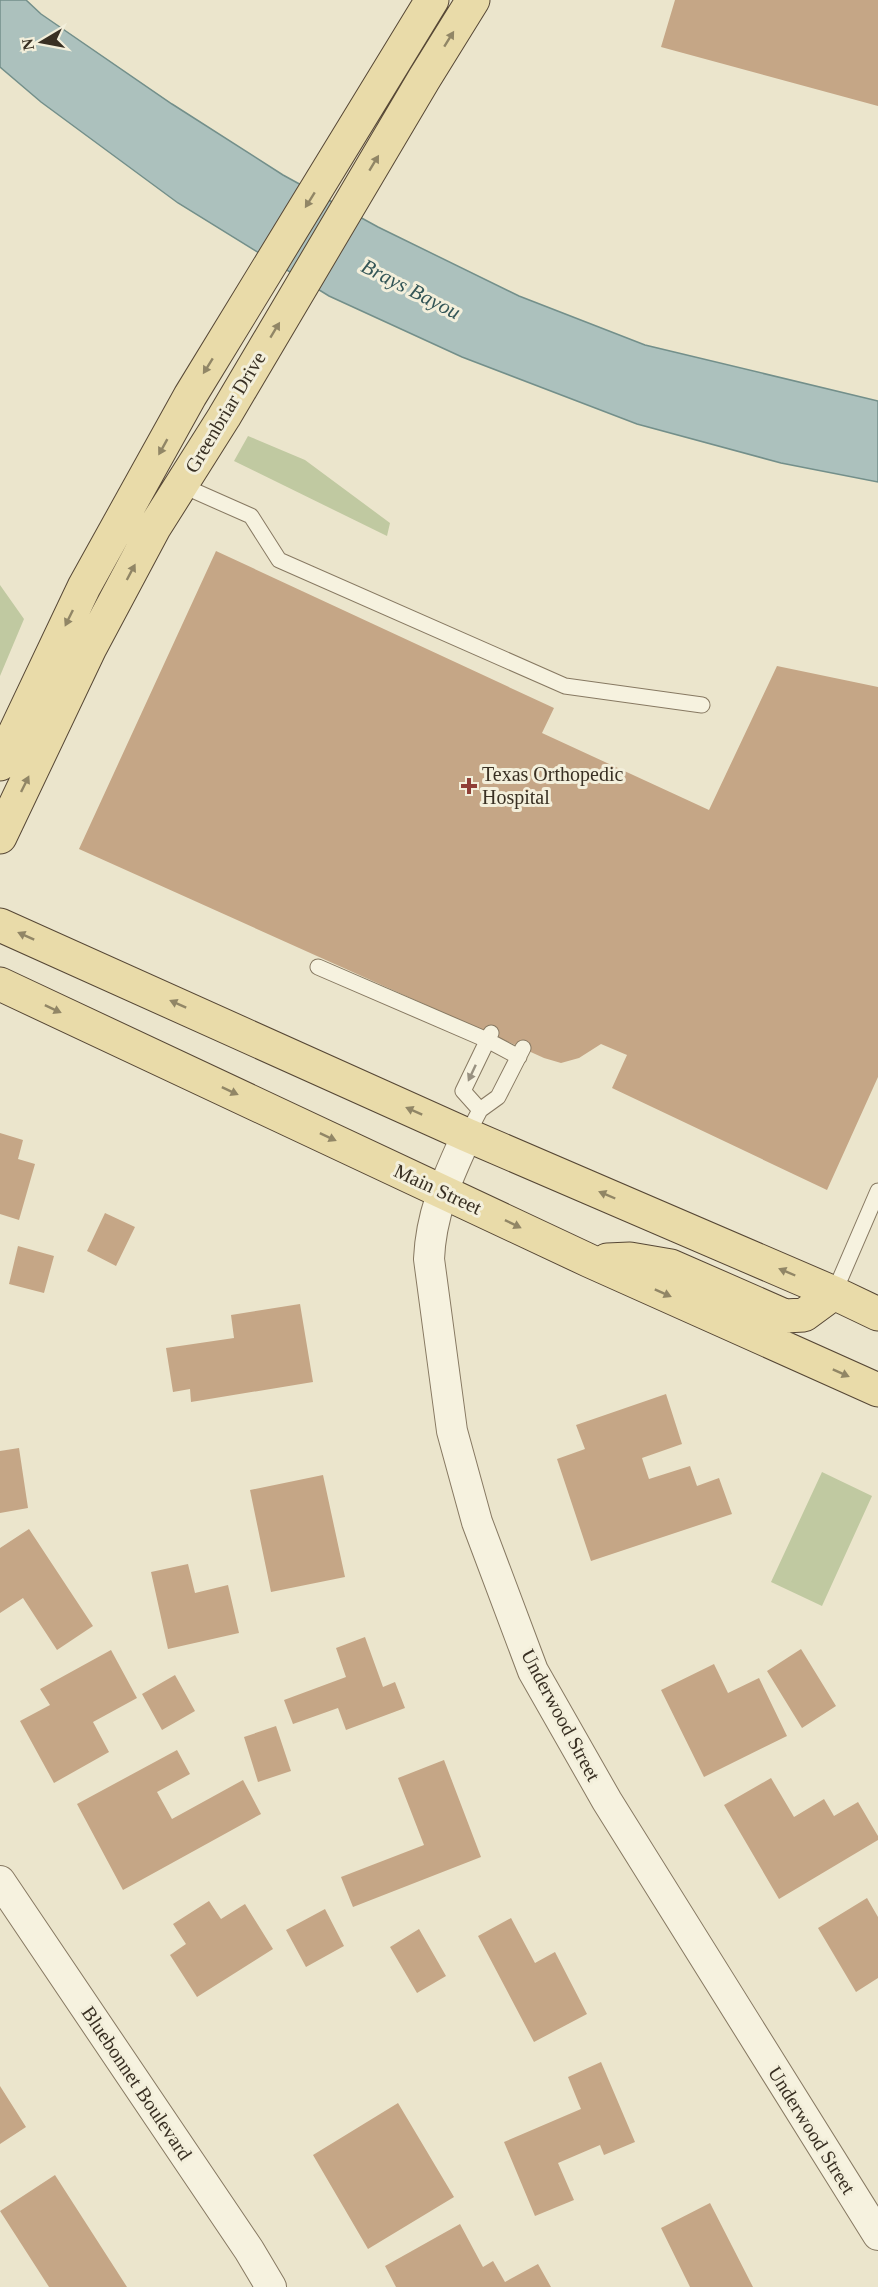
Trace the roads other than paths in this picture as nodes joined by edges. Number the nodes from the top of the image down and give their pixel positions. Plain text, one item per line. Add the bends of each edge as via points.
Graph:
1 (432, 0) edge
2 (473, 0) edge
3 (181, 485) junction
4 (84, 587) junction
5 (114, 605) junction
6 (702, 705) dead end
7 (0, 764) edge
8 (0, 837) edge
9 (0, 925) edge
10 (318, 967) dead end
11 (0, 984) edge
12 (489, 1036) junction
13 (474, 1122) junction
14 (442, 1190) junction
15 (878, 1191) edge
16 (590, 1261) junction
17 (834, 1293) junction
18 (878, 1314) edge
19 (878, 1390) edge
20 (0, 1881) edge
21 (878, 2235) edge
22 (271, 2287) edge

1 -> 4 main road, Greenbriar Drive via 190,396
3 -> 2 main road, Greenbriar Drive
5 -> 3 main road, Greenbriar Drive
3 - 6 lane via 251,516 279,560 565,686
4 - 5 main road
4 -> 7 main road, Greenbriar Drive
8 -> 5 main road, Greenbriar Drive
13 -> 9 main road
10 - 12 lane
11 -> 14 main road, Main Street
12 -> 13 lane via 463,1090
12 - 13 lane via 521,1052 498,1097
13 - 14 street, Underwood Street
17 -> 13 main road
14 -> 16 main road, Main Street
14 - 21 street, Underwood Street via 429,1259 452,1431 477,1522 533,1671 607,1801
15 - 17 lane
16 - 17 main road via 630,1259 671,1266 785,1316 804,1315
16 -> 19 main road, Main Street
17 - 18 main road
20 - 22 street, Bluebonnet Boulevard

